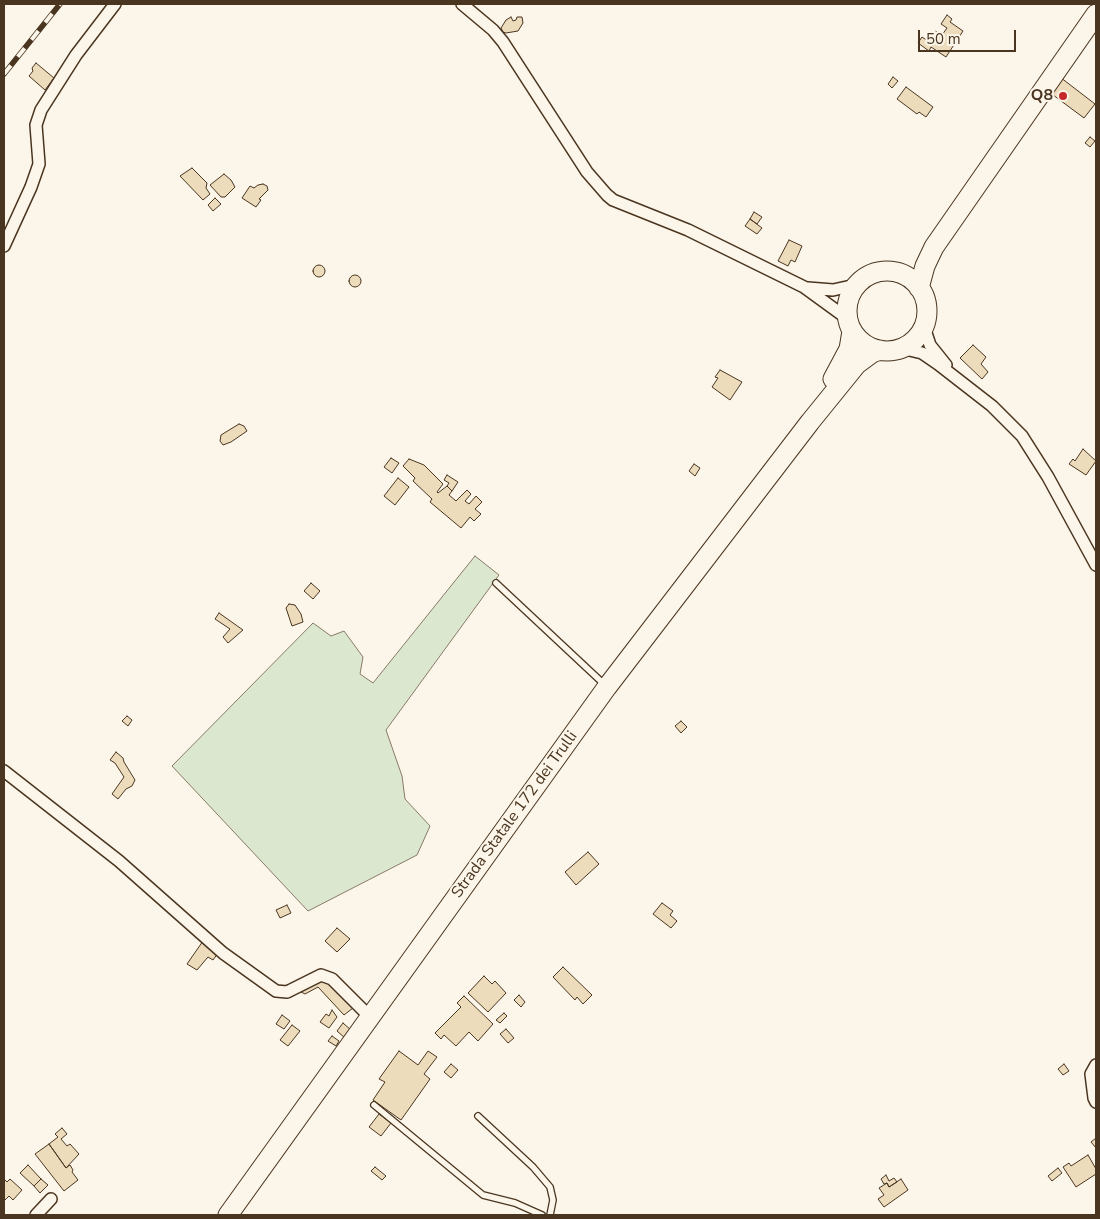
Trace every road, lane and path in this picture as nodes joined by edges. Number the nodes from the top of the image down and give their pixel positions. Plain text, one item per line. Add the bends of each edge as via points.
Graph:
1 (115, 4) edge
2 (462, 4) edge
3 (1096, 14) edge
4 (4, 246) edge
5 (934, 247) junction
6 (898, 272) junction
7 (856, 285) junction
8 (804, 287) junction
9 (919, 288) junction
10 (925, 323) junction
11 (850, 325) junction
12 (901, 348) junction
13 (880, 350) junction
14 (955, 376) junction
15 (810, 422) junction
16 (1096, 565) edge
17 (496, 583) dead end
18 (606, 687) junction
19 (4, 771) edge
20 (370, 1017) junction
21 (1096, 1065) edge
22 (1096, 1102) edge
23 (374, 1105) dead end
24 (478, 1116) dead end
25 (51, 1199) dead end
26 (36, 1215) edge
27 (228, 1215) edge
28 (542, 1215) edge
29 (550, 1215) edge

1 - 4 street via 76,55 41,110 36,125 39,164
2 - 8 street via 503,42 588,172 607,195 688,230
3 - 5 main road
5 - 6 main road
5 - 9 main road
6 - 7 main road via 869,275
6 - 9 main road
7 - 8 street via 833,290
7 - 11 main road, Strada Statale 172 dei Trulli via 847,306
8 - 11 street
9 - 10 main road via 926,306
10 - 12 main road via 912,342
10 - 14 street via 930,345
11 - 13 main road via 860,340
11 - 15 main road, Strada Statale 172 dei Trulli via 851,343 847,355
12 - 13 main road, Strada Statale 172 dei Trulli
12 - 14 street via 922,353
13 - 15 main road, Strada Statale 172 dei Trulli via 857,364
14 - 16 street via 1022,436
15 - 18 main road, Strada Statale 172 dei Trulli
17 - 18 lane
18 - 20 main road, Strada Statale 172 dei Trulli
19 - 20 street via 119,861 224,954 276,991 287,992 321,975 332,979
20 - 27 main road, Strada Statale 172 dei Trulli
21 - 22 street via 1091,1074
23 - 28 lane via 482,1195 515,1203
24 - 29 lane via 550,1187 553,1200
25 - 26 street

